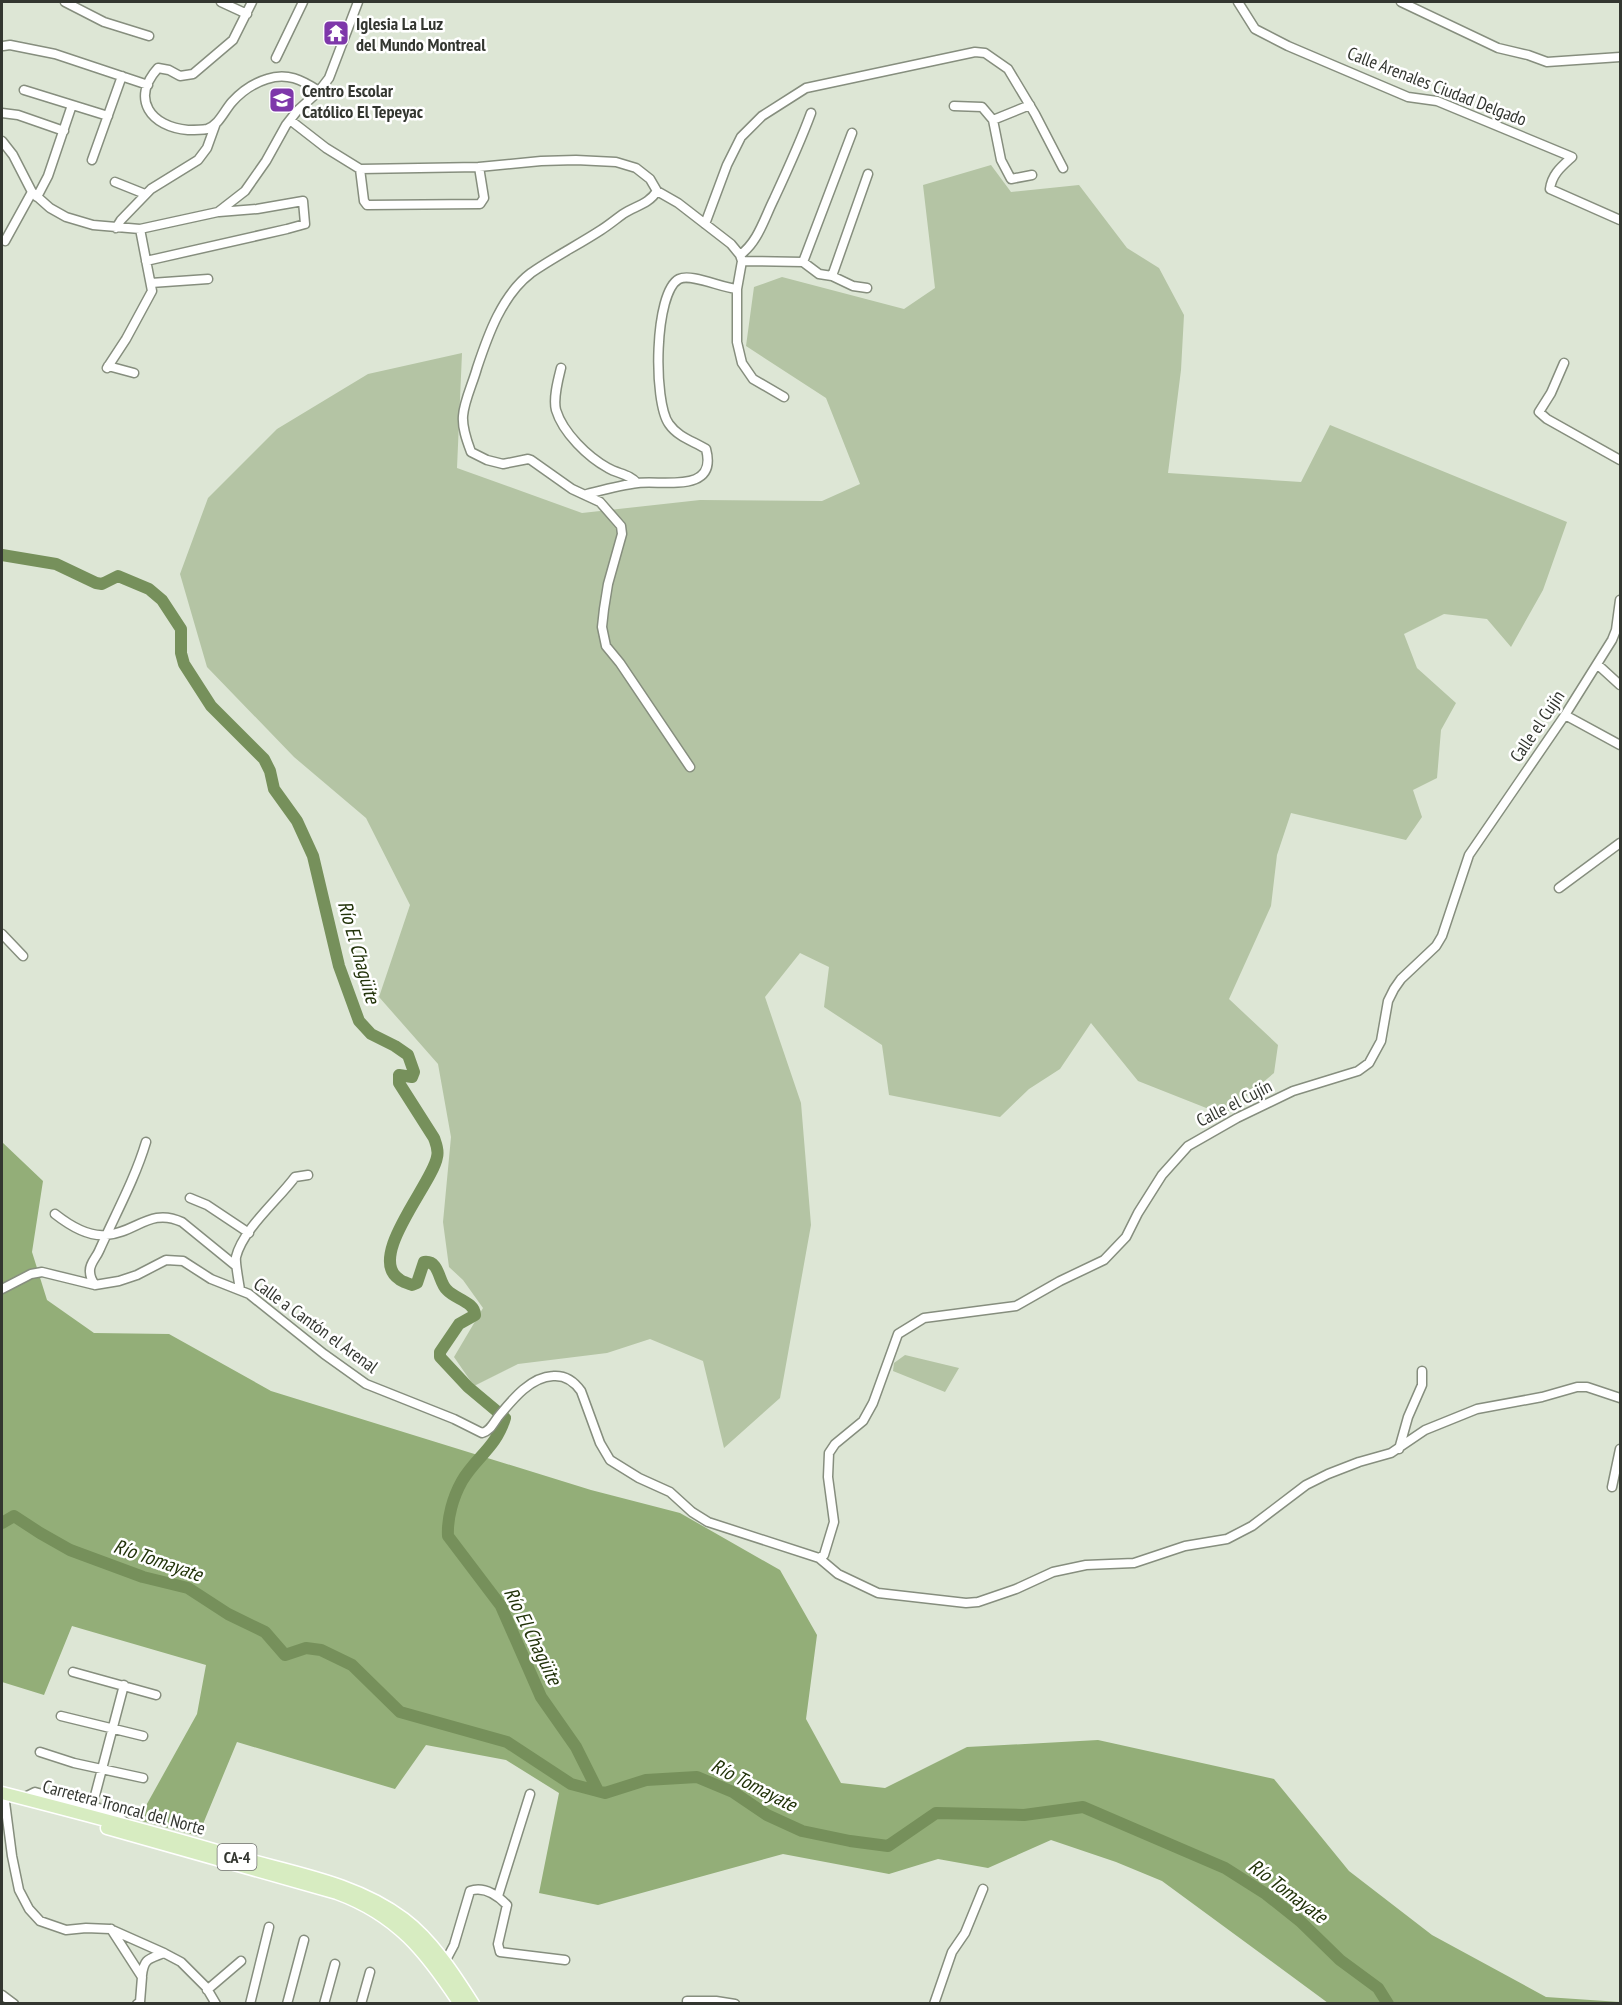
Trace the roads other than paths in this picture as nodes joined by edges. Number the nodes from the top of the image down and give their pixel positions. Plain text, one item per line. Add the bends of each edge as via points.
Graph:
1 (65, 2) edge
2 (221, 2) edge
3 (252, 2) edge
4 (303, 2) edge
5 (1238, 2) edge
6 (1401, 2) edge
7 (354, 3) edge
8 (247, 14) junction
9 (149, 36) dead end
10 (3, 46) edge
11 (1620, 57) edge
12 (276, 58) dead end
13 (122, 76) junction
14 (148, 85) junction
15 (24, 90) dead end
16 (319, 91) junction
17 (72, 105) junction
18 (1030, 105) junction
19 (954, 106) dead end
20 (2, 113) edge
21 (811, 113) dead end
22 (108, 116) junction
23 (290, 120) junction
24 (993, 120) junction
25 (216, 123) junction
26 (64, 131) junction
27 (852, 133) dead end
28 (2, 141) edge
29 (92, 160) dead end
30 (479, 167) junction
31 (1063, 168) dead end
32 (360, 169) junction
33 (868, 174) dead end
34 (1032, 175) dead end
35 (115, 182) dead end
36 (657, 191) junction
37 (146, 194) junction
38 (34, 195) junction
39 (218, 212) junction
40 (1620, 220) edge
41 (705, 224) junction
42 (116, 228) junction
43 (140, 229) junction
44 (5, 241) dead end
45 (741, 258) junction
46 (146, 261) junction
47 (803, 262) junction
48 (832, 276) junction
49 (208, 279) dead end
50 (151, 283) junction
51 (867, 288) dead end
52 (737, 289) junction
53 (1564, 363) dead end
54 (561, 368) dead end
55 (134, 373) dead end
56 (784, 397) dead end
57 (1620, 460) edge
58 (637, 483) junction
59 (587, 494) junction
60 (1620, 600) edge
61 (1619, 615) edge
62 (1597, 664) junction
63 (1620, 686) edge
64 (1565, 715) junction
65 (1620, 745) edge
66 (690, 767) dead end
67 (1620, 843) edge
68 (1559, 888) dead end
69 (2, 934) edge
70 (23, 956) dead end
71 (146, 1142) dead end
72 (308, 1175) dead end
73 (190, 1198) dead end
74 (55, 1214) dead end
75 (249, 1233) junction
76 (104, 1236) junction
77 (236, 1266) junction
78 (95, 1285) junction
79 (2, 1289) edge
80 (240, 1290) junction
81 (1422, 1371) dead end
82 (1620, 1398) edge
83 (1399, 1449) junction
84 (1620, 1449) edge
85 (1612, 1487) dead end
86 (819, 1558) junction
87 (73, 1672) dead end
88 (124, 1685) junction
89 (156, 1695) dead end
90 (61, 1716) dead end
91 (112, 1728) junction
92 (143, 1736) dead end
93 (40, 1752) dead end
94 (101, 1768) junction
95 (143, 1778) dead end
96 (530, 1794) dead end
97 (23, 1798) junction
98 (3, 1799) edge
99 (92, 1807) junction
100 (128, 1825) junction
101 (983, 1888) dead end
102 (498, 1896) junction
103 (269, 1927) dead end
104 (110, 1929) junction
105 (304, 1940) dead end
106 (164, 1953) junction
107 (565, 1960) dead end
108 (241, 1961) dead end
109 (335, 1964) dead end
110 (444, 1967) junction
111 (370, 1972) dead end
112 (142, 1977) junction
113 (207, 1990) junction
114 (2, 1995) edge
115 (687, 2001) dead end
116 (14, 2004) edge
117 (138, 2004) edge
118 (216, 2004) edge
119 (250, 2004) edge
120 (287, 2004) edge
121 (324, 2004) edge
122 (361, 2004) edge
123 (460, 2004) edge
124 (472, 2004) edge
125 (735, 2004) edge
126 (934, 2004) edge

1 - 9 street via 104,22
2 - 8 street
3 - 8 street
4 - 12 street
5 - 40 street, Calle Arenales Ciudad Delgado via 1254,30 1288,46 1408,97 1437,101 1572,157 1559,168 1550,189
6 - 11 street via 1498,48 1547,62
7 - 16 street via 335,65
8 - 14 street via 233,40 193,74 180,76 158,68
10 - 13 street via 55,54
13 - 14 street
13 - 22 street
14 - 25 street via 147,108 154,118 171,128 207,129
15 - 17 street
16 - 23 street
16 - 25 street via 285,76 267,79 232,102
17 - 22 street
17 - 26 street
18 - 24 street
18 - 31 street
18 - 41 street via 1008,69 985,53 975,52 806,88 762,116 741,137
19 - 24 street via 982,107
20 - 26 street
21 - 45 street via 758,234
22 - 29 street
23 - 32 street
23 - 39 street via 251,183
24 - 34 street via 1001,160 1011,179
25 - 37 street via 198,160
26 - 38 street via 48,176
27 - 47 street
28 - 38 street
30 - 32 street
30 - 32 street via 483,198 480,204 367,205
30 - 36 street via 542,161 616,162 636,168
33 - 48 street
35 - 37 street
36 - 41 street
36 - 59 street via 652,198 530,274 513,292 497,317 463,417 471,452 503,464 531,460 572,489
37 - 42 street
38 - 42 street via 66,217
38 - 44 street
39 - 43 street
39 - 46 street via 303,201 306,221 287,229
41 - 45 street via 731,244
42 - 43 street
43 - 46 street
45 - 47 street
45 - 52 street
46 - 50 street
47 - 48 street via 819,274
48 - 51 street
49 - 50 street
50 - 55 street via 149,297 107,367
52 - 56 street via 737,342 742,363 753,379
52 - 58 street via 689,277 673,284 660,331 658,378 662,411 680,435 706,449 707,468 691,481
53 - 57 street via 1539,412
54 - 58 street via 555,408 566,430 585,451
58 - 59 street
59 - 66 street via 600,502 621,526 604,609 606,646
60 - 61 street, Calle el Cujín
61 - 62 street, Calle el Cujín via 1616,630
62 - 63 street
62 - 64 street, Calle el Cujín
64 - 65 street
64 - 86 street, Calle el Cujín via 1469,855 1439,942 1394,988 1381,1041 1369,1063 1358,1071 1293,1091 1188,1146 1162,1175 1126,1237 1104,1260 1016,1306 924,1318 898,1334 863,1421 829,1453 834,1522 824,1555
67 - 68 street
69 - 70 street
71 - 76 street via 138,1168
72 - 75 street via 295,1176
73 - 75 street
74 - 76 street via 85,1232
75 - 77 street
76 - 77 street via 151,1218 172,1218
76 - 78 street via 89,1273
77 - 80 street
78 - 79 street via 42,1272
78 - 80 street, Calle a Cantón el Arenal via 137,1275 172,1259
80 - 86 street, Calle a Cantón el Arenal via 366,1384 482,1432 488,1431 534,1382 562,1376 581,1390 610,1460 670,1492 708,1522
81 - 83 street via 1422,1385
82 - 83 street, Calle a Cantón el Arenal via 1577,1387 1477,1409 1425,1430
83 - 86 street, Calle a Cantón el Arenal via 1306,1485 1252,1526 1227,1539 1185,1546 1134,1563 1086,1565 1053,1572 978,1602 878,1593 838,1574
84 - 85 street
87 - 88 street
88 - 89 street
88 - 91 street
90 - 91 street
91 - 92 street
91 - 94 street
93 - 94 street
94 - 95 street
94 - 99 street
96 - 102 street
97 - 98 main road, Carretera Troncal del Norte / CA-4
97 - 99 street via 35,1792
97 - 100 main road, Carretera Troncal del Norte / CA-4
98 - 104 street via 19,1890 29,1909 40,1921 66,1930
98 - 110 main road, Carretera Troncal del Norte / CA-4 via 350,1898 389,1920
99 - 100 street
100 - 110 main road, Carretera Troncal del Norte / CA-4 via 352,1890 403,1919
101 - 126 street via 965,1933 952,1952
102 - 107 street via 507,1905 498,1944 500,1952
102 - 110 street via 477,1889 470,1891
103 - 119 street
104 - 106 street
104 - 112 street
105 - 120 street
106 - 112 street via 147,1959
106 - 113 street via 180,1962
108 - 113 street
109 - 121 street
110 - 123 main road, Carretera Troncal del Norte / CA-4
110 - 124 main road, Carretera Troncal del Norte / CA-4
111 - 122 street
112 - 117 street
113 - 118 street
114 - 116 street
115 - 125 street

